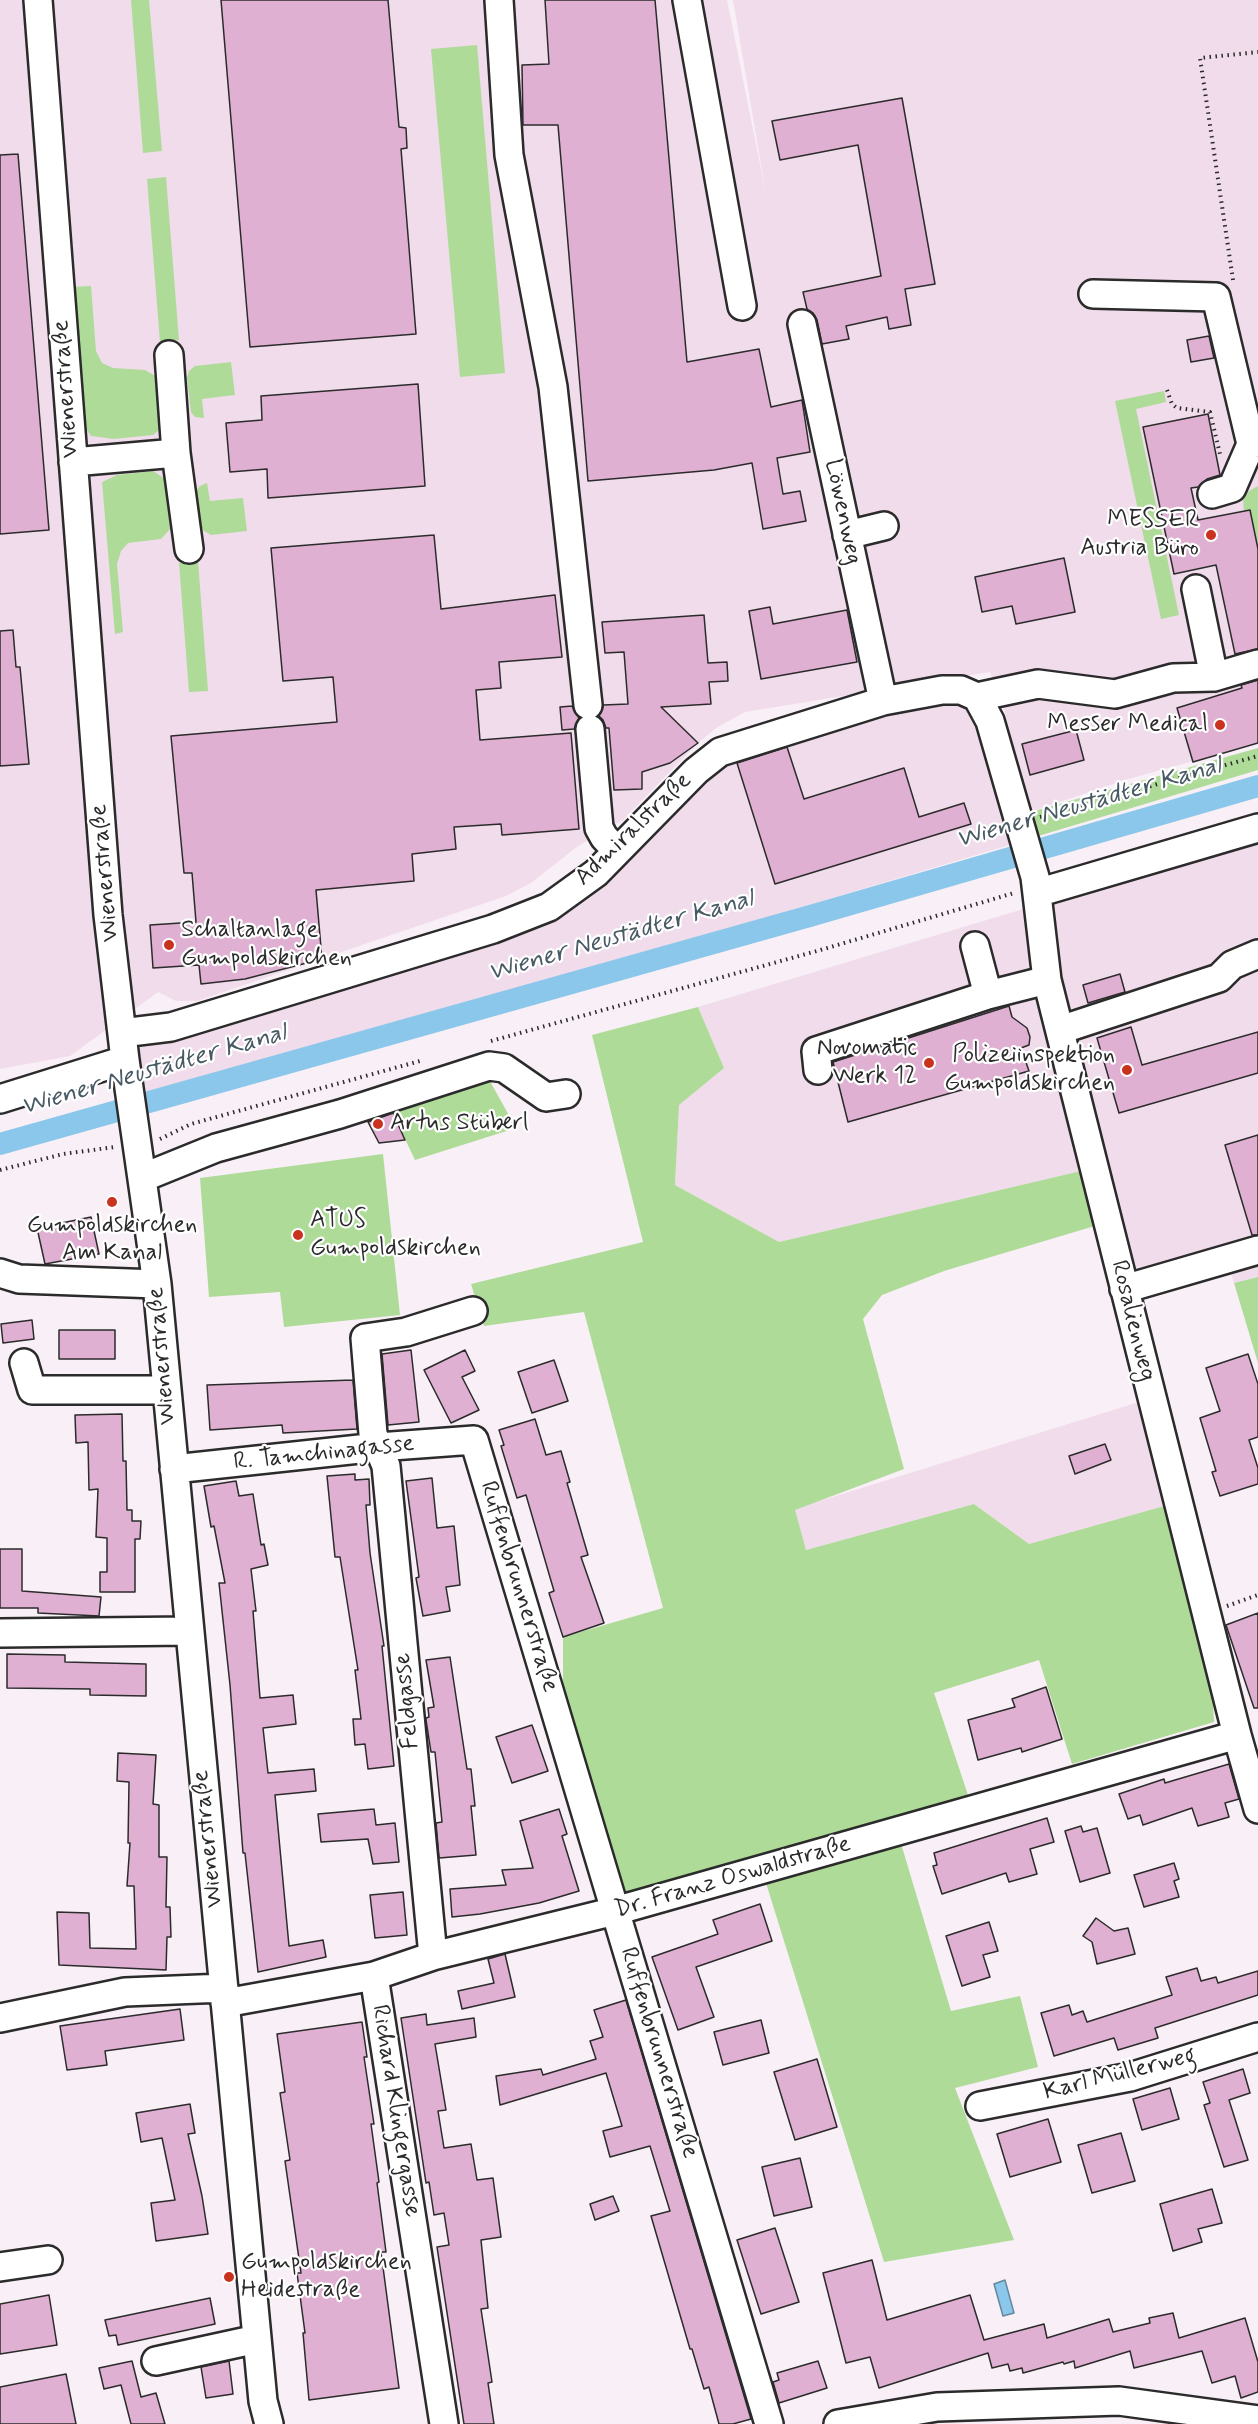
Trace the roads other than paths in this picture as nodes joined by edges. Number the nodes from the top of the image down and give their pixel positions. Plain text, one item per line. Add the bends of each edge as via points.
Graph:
1 (38, 0) edge
2 (499, 0) edge
3 (687, 0) edge
4 (1094, 294) dead end
5 (742, 306) dead end
6 (802, 324) dead end
7 (169, 355) dead end
8 (1254, 443) edge
9 (177, 453) junction
10 (73, 462) junction
11 (1223, 488) road end
12 (884, 526) dead end
13 (847, 535) junction
14 (189, 549) dead end
15 (1196, 589) dead end
16 (1258, 664) edge
17 (1214, 677) junction
18 (976, 698) junction
19 (883, 701) junction
20 (1258, 828) edge
21 (617, 851) junction
22 (1035, 880) junction
23 (975, 946) dead end
24 (1258, 954) edge
25 (1047, 980) junction
26 (988, 995) junction
27 (1060, 1030) junction
28 (122, 1033) junction
29 (818, 1070) dead end
30 (127, 1072) junction
31 (566, 1094) dead end
32 (0, 1099) edge
33 (142, 1178) junction
34 (1258, 1250) edge
35 (0, 1274) edge
36 (157, 1284) junction
37 (1124, 1289) junction
38 (473, 1311) dead end
39 (24, 1363) dead end
40 (166, 1390) junction
41 (474, 1440) joint
42 (378, 1447) junction
43 (174, 1469) junction
44 (189, 1631) junction
45 (0, 1633) edge
46 (1237, 1735) junction
47 (1258, 1809) edge
48 (615, 1911) junction
49 (433, 1956) junction
50 (374, 1976) junction
51 (225, 1996) junction
52 (0, 2018) edge
53 (1258, 2037) edge
54 (980, 2106) dead end
55 (48, 2260) dead end
56 (0, 2267) edge
57 (257, 2338) junction
58 (156, 2361) dead end
59 (939, 2415) edge
60 (1226, 2419) edge
61 (1258, 2420) edge
62 (269, 2424) edge
63 (444, 2424) edge
64 (769, 2424) edge
65 (838, 2424) edge

1 - 10 street, Wienerstraße
2 - 21 street via 509,155 553,387 599,828
3 - 5 street
4 - 8 street via 1216,297
6 - 13 street, Löwenweg
7 - 9 street
8 - 11 street
9 - 10 street
9 - 14 street
10 - 28 street, Wienerstraße via 108,915
12 - 13 street
13 - 19 street, Löwenweg
15 - 17 street
16 - 17 street
17 - 18 street via 1173,678 1115,694 1038,684
18 - 19 street, Admiralstraße via 961,690 942,690
18 - 22 street, Rosalienweg via 990,721
19 - 21 street, Admiralstraße via 720,752
20 - 22 street
21 - 28 street, Admiralstraße via 596,873 549,907 494,929 171,1027
22 - 25 street, Rosalienweg
23 - 26 street
24 - 27 street via 1232,965 1219,978
25 - 26 street
25 - 27 street, Rosalienweg
26 - 29 street via 816,1051
27 - 37 street, Rosalienweg
28 - 30 street, Wienerstraße
30 - 32 street
30 - 33 street, Wienerstraße
31 - 33 street via 546,1097 504,1068 489,1066 340,1114 216,1148
33 - 36 street, Wienerstraße
34 - 37 street
35 - 36 street via 19,1279
36 - 40 street, Wienerstraße
37 - 46 street, Rosalienweg
38 - 42 street, Feldgasse via 406,1332 366,1338 373,1434
39 - 40 street via 32,1390
40 - 43 street, Wienerstraße
41 - 42 street, R. Tamchinagasse
41 - 48 street, Ruffenbrunnerstraße
42 - 43 street, R. Tamchinagasse
42 - 49 street, Feldgasse via 386,1466
43 - 44 street, Wienerstraße
44 - 45 street
44 - 51 street, Wienerstraße
46 - 47 street, Rosalienweg
46 - 48 street, Dr. Franz Oswaldstraße
48 - 49 street, Dr. Franz Oswaldstraße
48 - 64 street, Ruffenbrunnerstraße
49 - 50 street, Dr. Franz Oswaldstraße
50 - 51 street, Dr. Franz Oswaldstraße
50 - 63 street, Richard Klingergasse
51 - 52 street, Dr. Franz Oswaldstraße via 125,1992
51 - 57 street, Wienerstraße
53 - 54 street, Karl Müllerweg via 1130,2077
55 - 56 street
57 - 58 street
57 - 62 street, Wienerstraße
59 - 60 street via 1119,2401
59 - 65 street
60 - 61 street

